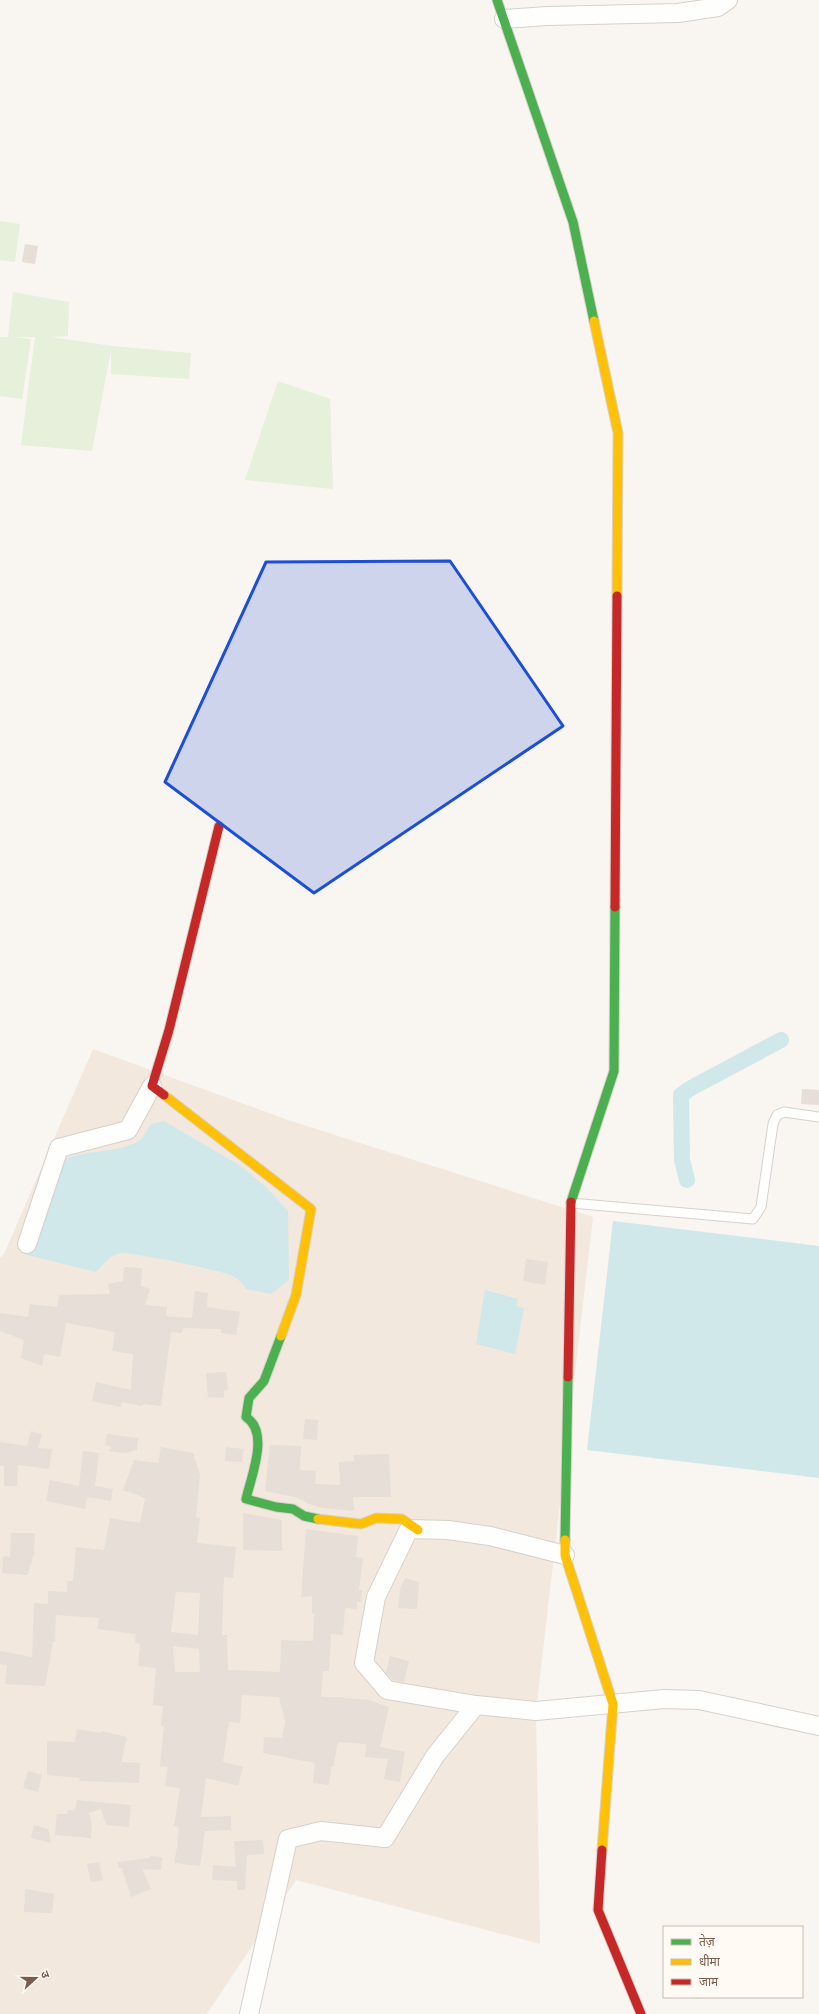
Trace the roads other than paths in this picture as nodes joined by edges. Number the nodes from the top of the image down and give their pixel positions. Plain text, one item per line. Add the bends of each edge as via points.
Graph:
1 (497, 0) edge
2 (728, 0) edge
3 (504, 19) junction
4 (219, 826) dead end
5 (152, 1086) junction
6 (819, 1117) edge
7 (571, 1203) junction
8 (27, 1244) dead end
9 (418, 1530) junction
10 (565, 1554) junction
11 (613, 1704) junction
12 (476, 1705) junction
13 (819, 1726) edge
14 (249, 2014) edge
15 (641, 2014) edge

1 - 3 street
2 - 3 street via 718,7 678,12
3 - 7 street via 573,222 618,433 614,1071
4 - 5 street via 171,1022
5 - 8 street via 128,1130 59,1148
5 - 9 street via 311,1209 296,1295 264,1381 249,1398 246,1417 255,1424 258,1433 256,1457 246,1499 293,1509 304,1516 320,1520 361,1524 376,1518 402,1520
6 - 7 lane via 784,1112 777,1115 773,1124 761,1207 753,1219
7 - 10 street
9 - 10 street via 448,1530 490,1536
9 - 12 street via 409,1529 376,1597 364,1663 387,1690
10 - 11 street
11 - 12 street via 536,1711
11 - 13 street via 664,1698 699,1700
11 - 15 street via 598,1910
12 - 14 street via 435,1756 386,1838 321,1831 288,1839

